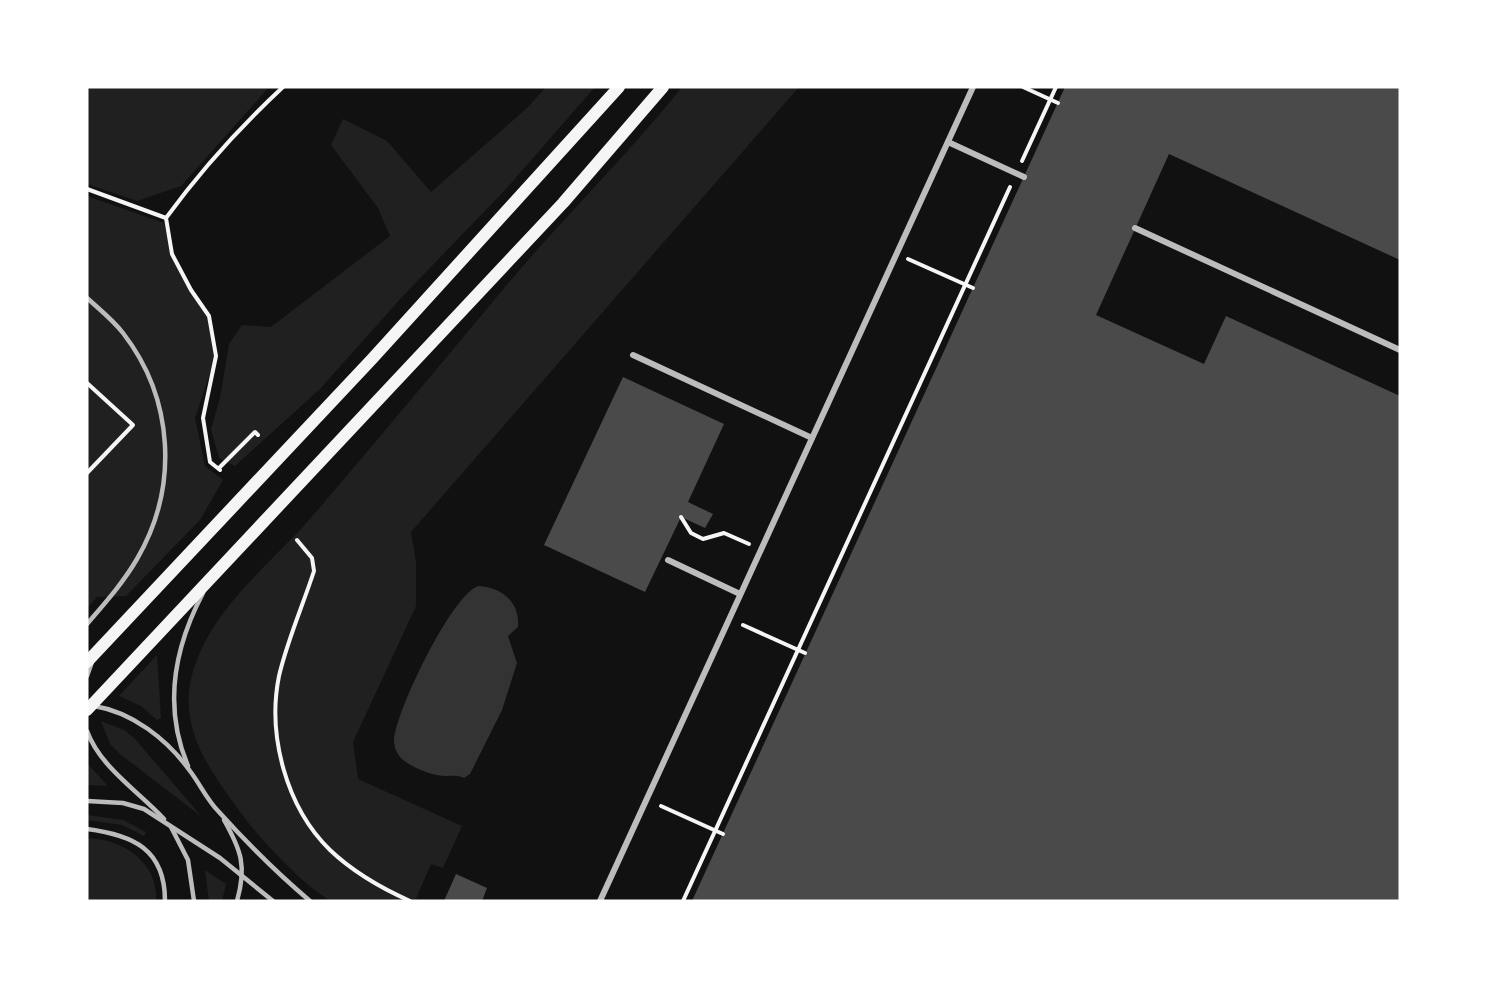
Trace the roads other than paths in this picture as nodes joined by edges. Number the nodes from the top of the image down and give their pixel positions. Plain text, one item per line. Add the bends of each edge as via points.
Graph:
1 (619, 87) edge
2 (663, 87) edge
3 (973, 87) edge
4 (948, 142) junction
5 (1024, 177) dead end
6 (1136, 228) dead end
7 (87, 297) edge
8 (1400, 350) edge
9 (633, 355) dead end
10 (812, 438) junction
11 (668, 560) dead end
12 (211, 578) junction
13 (740, 594) junction
14 (87, 624) edge
15 (99, 649) junction
16 (87, 662) edge
17 (87, 676) edge
18 (88, 707) edge
19 (87, 731) edge
20 (189, 769) junction
21 (87, 801) edge
22 (217, 810) junction
23 (169, 824) junction
24 (87, 829) edge
25 (243, 876) junction
26 (165, 901) edge
27 (194, 901) edge
28 (237, 901) edge
29 (273, 901) edge
30 (310, 901) edge
31 (600, 901) edge

1 - 15 main road
2 - 12 main road via 563,203
3 - 4 street
4 - 5 street
4 - 10 street
6 - 8 street
7 - 14 lane via 122,331 141,360 156,390 167,446 162,499 152,529 121,583
9 - 10 street
10 - 13 street
11 - 13 street
12 - 18 main road
12 - 20 lane via 189,620 174,681 174,718
13 - 31 street
15 - 16 main road
15 - 17 lane
18 - 20 lane via 130,717
19 - 23 lane via 103,760
20 - 22 lane
21 - 23 lane via 134,806
22 - 25 lane via 237,844
22 - 30 lane
23 - 25 lane
23 - 27 lane via 188,860
24 - 26 lane via 128,837 144,848 156,863 165,885
25 - 28 lane
25 - 29 lane

